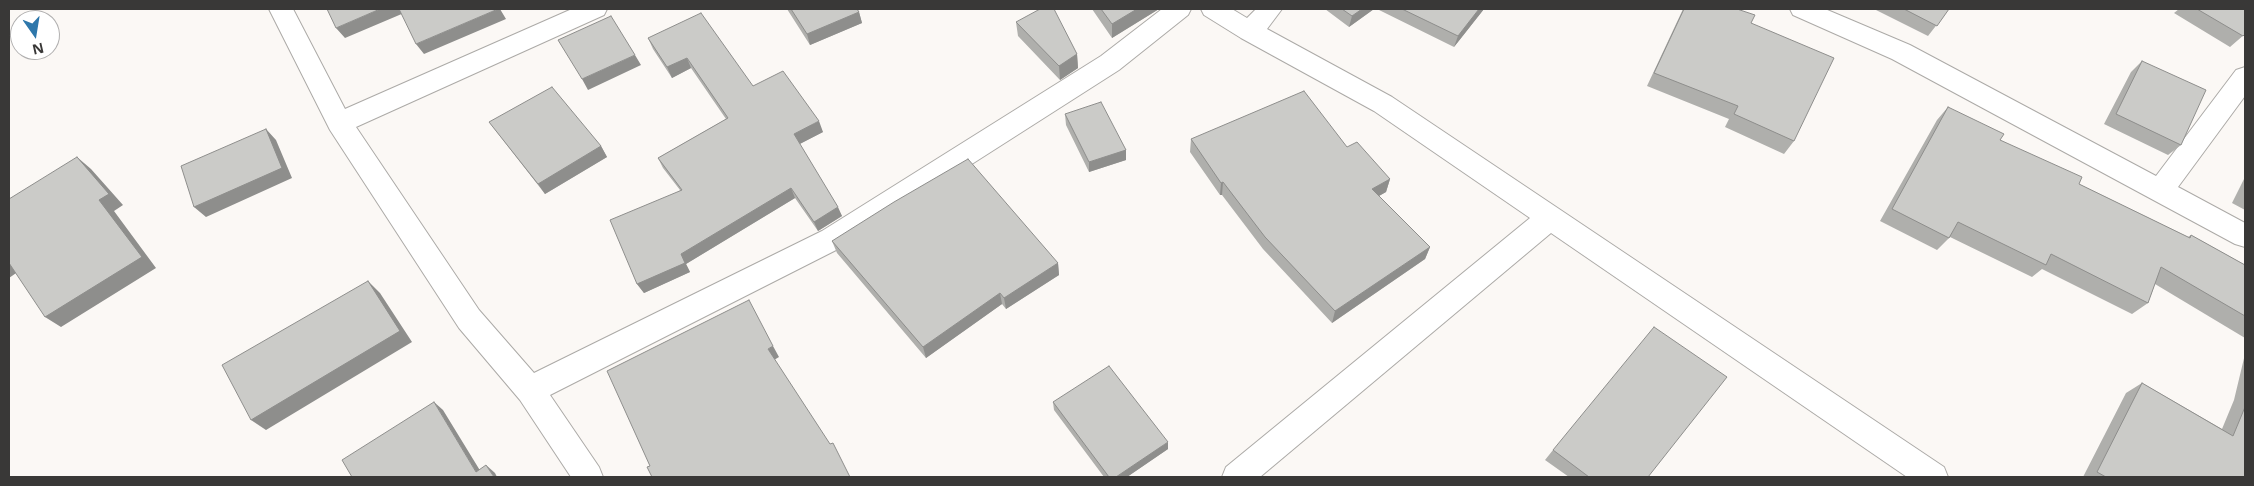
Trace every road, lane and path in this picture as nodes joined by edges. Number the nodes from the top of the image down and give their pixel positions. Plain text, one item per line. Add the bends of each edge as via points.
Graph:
1 (281, 9) edge
2 (595, 9) edge
3 (1179, 9) edge
4 (1213, 9) edge
5 (1270, 9) edge
6 (1802, 9) edge
7 (1250, 31) junction
8 (2245, 76) edge
9 (339, 124) junction
10 (2161, 190) junction
11 (1549, 218) junction
12 (2245, 236) edge
13 (530, 390) junction
14 (588, 477) edge
15 (1237, 477) edge
16 (1933, 477) edge

1 - 9 street
2 - 9 street
3 - 13 street via 1110,63 832,239
4 - 7 street
5 - 7 street
6 - 10 street via 1901,52
7 - 11 street via 1382,104
8 - 10 street
9 - 13 street via 468,319
10 - 12 street
11 - 15 street
11 - 16 street
13 - 14 street

